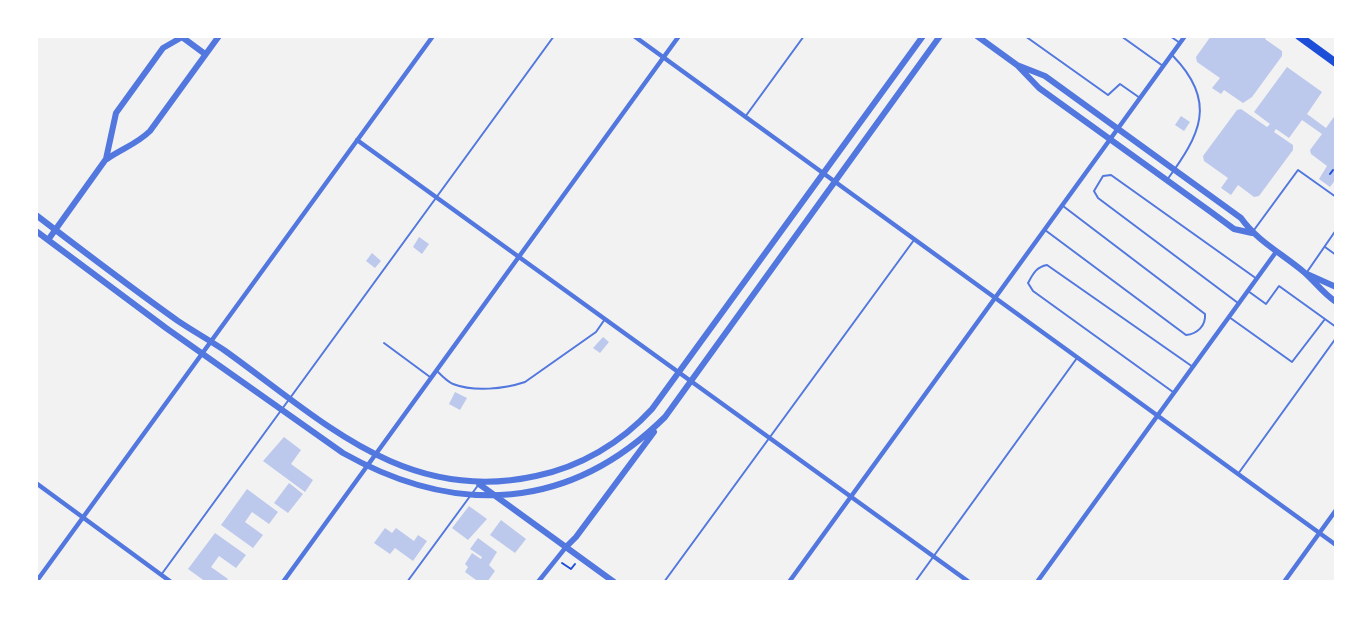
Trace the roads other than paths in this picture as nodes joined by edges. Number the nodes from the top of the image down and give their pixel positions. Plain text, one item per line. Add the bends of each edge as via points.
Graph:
1 (219, 36) edge
2 (433, 36) edge
3 (554, 36) edge
4 (634, 36) edge
5 (679, 36) edge
6 (804, 36) edge
7 (923, 36) edge
8 (940, 36) edge
9 (977, 36) edge
10 (1025, 36) edge
11 (1121, 36) edge
12 (1170, 36) edge
13 (1185, 36) edge
14 (1299, 36) edge
15 (183, 37) edge
16 (1180, 43) junction
17 (205, 54) junction
18 (1171, 55) junction
19 (663, 57) junction
20 (1336, 63) edge
21 (1017, 65) junction
22 (1163, 66) junction
23 (1140, 98) junction
24 (745, 117) junction
25 (1118, 129) junction
26 (1111, 139) junction
27 (357, 140) junction
28 (106, 159) junction
29 (1174, 171) junction
30 (824, 174) junction
31 (1167, 180) junction
32 (834, 182) junction
33 (436, 197) junction
34 (1336, 197) edge
35 (1063, 205) junction
36 (36, 215) edge
37 (56, 230) junction
38 (1045, 230) junction
39 (1336, 230) edge
40 (36, 231) edge
41 (1251, 233) junction
42 (48, 240) junction
43 (914, 240) junction
44 (1325, 247) junction
45 (1276, 252) junction
46 (1336, 255) edge
47 (518, 257) junction
48 (1306, 274) junction
49 (1257, 279) junction
50 (1336, 287) edge
51 (1248, 291) junction
52 (995, 298) junction
53 (1336, 302) edge
54 (1239, 303) junction
55 (1229, 317) junction
56 (1325, 319) junction
57 (605, 320) junction
58 (1336, 327) edge
59 (1336, 338) edge
60 (211, 341) junction
61 (384, 343) dead end
62 (203, 352) junction
63 (1077, 357) junction
64 (1193, 367) junction
65 (435, 371) junction
66 (679, 373) junction
67 (430, 377) junction
68 (690, 381) junction
69 (1174, 393) junction
70 (290, 398) junction
71 (282, 409) junction
72 (1158, 416) junction
73 (665, 417) junction
74 (769, 438) junction
75 (375, 454) junction
76 (366, 466) junction
77 (1238, 474) junction
78 (36, 483) edge
79 (479, 484) junction
80 (470, 495) junction
81 (495, 496) junction
82 (851, 496) junction
83 (1336, 510) edge
84 (83, 517) junction
85 (1319, 533) junction
86 (1336, 545) edge
87 (566, 547) junction
88 (933, 556) junction
89 (161, 575) junction
90 (36, 582) edge
91 (171, 582) edge
92 (283, 582) edge
93 (407, 582) edge
94 (538, 582) edge
95 (614, 582) edge
96 (664, 582) edge
97 (789, 582) edge
98 (915, 582) edge
99 (969, 582) edge
100 (1037, 582) edge
101 (1284, 582) edge

1 - 17 street
2 - 27 street
3 - 33 lane
4 - 19 street
5 - 19 street
6 - 24 lane
7 - 30 street
8 - 32 street
9 - 21 street
10 - 23 lane via 1108,95 1120,84
11 - 22 lane
12 - 16 lane
13 - 16 street
14 - 20 main road
15 - 17 street
15 - 28 street via 163,48 116,113
16 - 18 street
17 - 28 street via 150,131
18 - 22 street
18 - 29 lane via 1188,72 1199,110 1199,129 1193,144
19 - 24 street
19 - 47 street
21 - 25 street via 1046,76
21 - 26 street via 1039,88
22 - 23 street
23 - 25 street
24 - 30 street
25 - 26 street
25 - 29 street
26 - 31 street
26 - 35 street
27 - 33 street
27 - 60 street
28 - 37 street
29 - 31 lane
29 - 41 street via 1241,218
30 - 32 street
30 - 66 street
31 - 41 street via 1234,229
32 - 43 street
32 - 68 street
33 - 47 street
33 - 70 lane
34 - 41 lane via 1298,170
35 - 38 street
35 - 38 lane via 1205,314 1201,329 1186,335
36 - 37 street
37 - 42 street
37 - 60 street
38 - 52 street
39 - 44 lane
40 - 42 street
41 - 45 street
42 - 62 street
43 - 52 street
43 - 74 lane
44 - 46 lane
44 - 48 lane
45 - 48 street
45 - 49 street
47 - 57 street
47 - 65 street
48 - 50 street
48 - 53 street
49 - 51 street
49 - 54 lane via 1111,175 1103,176 1094,191 1098,198
51 - 54 street
51 - 56 lane via 1266,304 1279,286
52 - 63 street
52 - 82 street
54 - 55 street
55 - 56 lane via 1292,362
55 - 64 street
56 - 58 lane
57 - 65 lane via 596,332 514,386 453,384
57 - 66 street
59 - 77 lane
60 - 62 street
60 - 70 street
61 - 67 lane
62 - 71 street
62 - 84 street
63 - 72 street
63 - 88 lane
64 - 69 street
64 - 69 lane via 1047,265 1033,273 1028,283 1033,291
65 - 67 street
66 - 68 street
66 - 79 street via 644,418 595,454 542,475
67 - 75 street
68 - 73 street
68 - 74 street
69 - 72 street
70 - 71 lane
70 - 75 street
71 - 76 street
71 - 89 lane
72 - 77 street
72 - 100 street
73 - 81 street via 636,444 595,470 557,485
73 - 87 street
74 - 82 street
74 - 96 lane
75 - 76 street
75 - 79 street via 430,477
76 - 80 street via 413,485
76 - 92 street
77 - 85 street
78 - 84 street
79 - 80 lane
79 - 81 street
80 - 81 street
80 - 93 lane
81 - 87 street
82 - 88 street
82 - 97 street
83 - 85 street
84 - 89 street
84 - 90 street
85 - 86 street
85 - 101 street
87 - 94 street
87 - 95 street
88 - 98 lane
88 - 99 street
89 - 91 street

